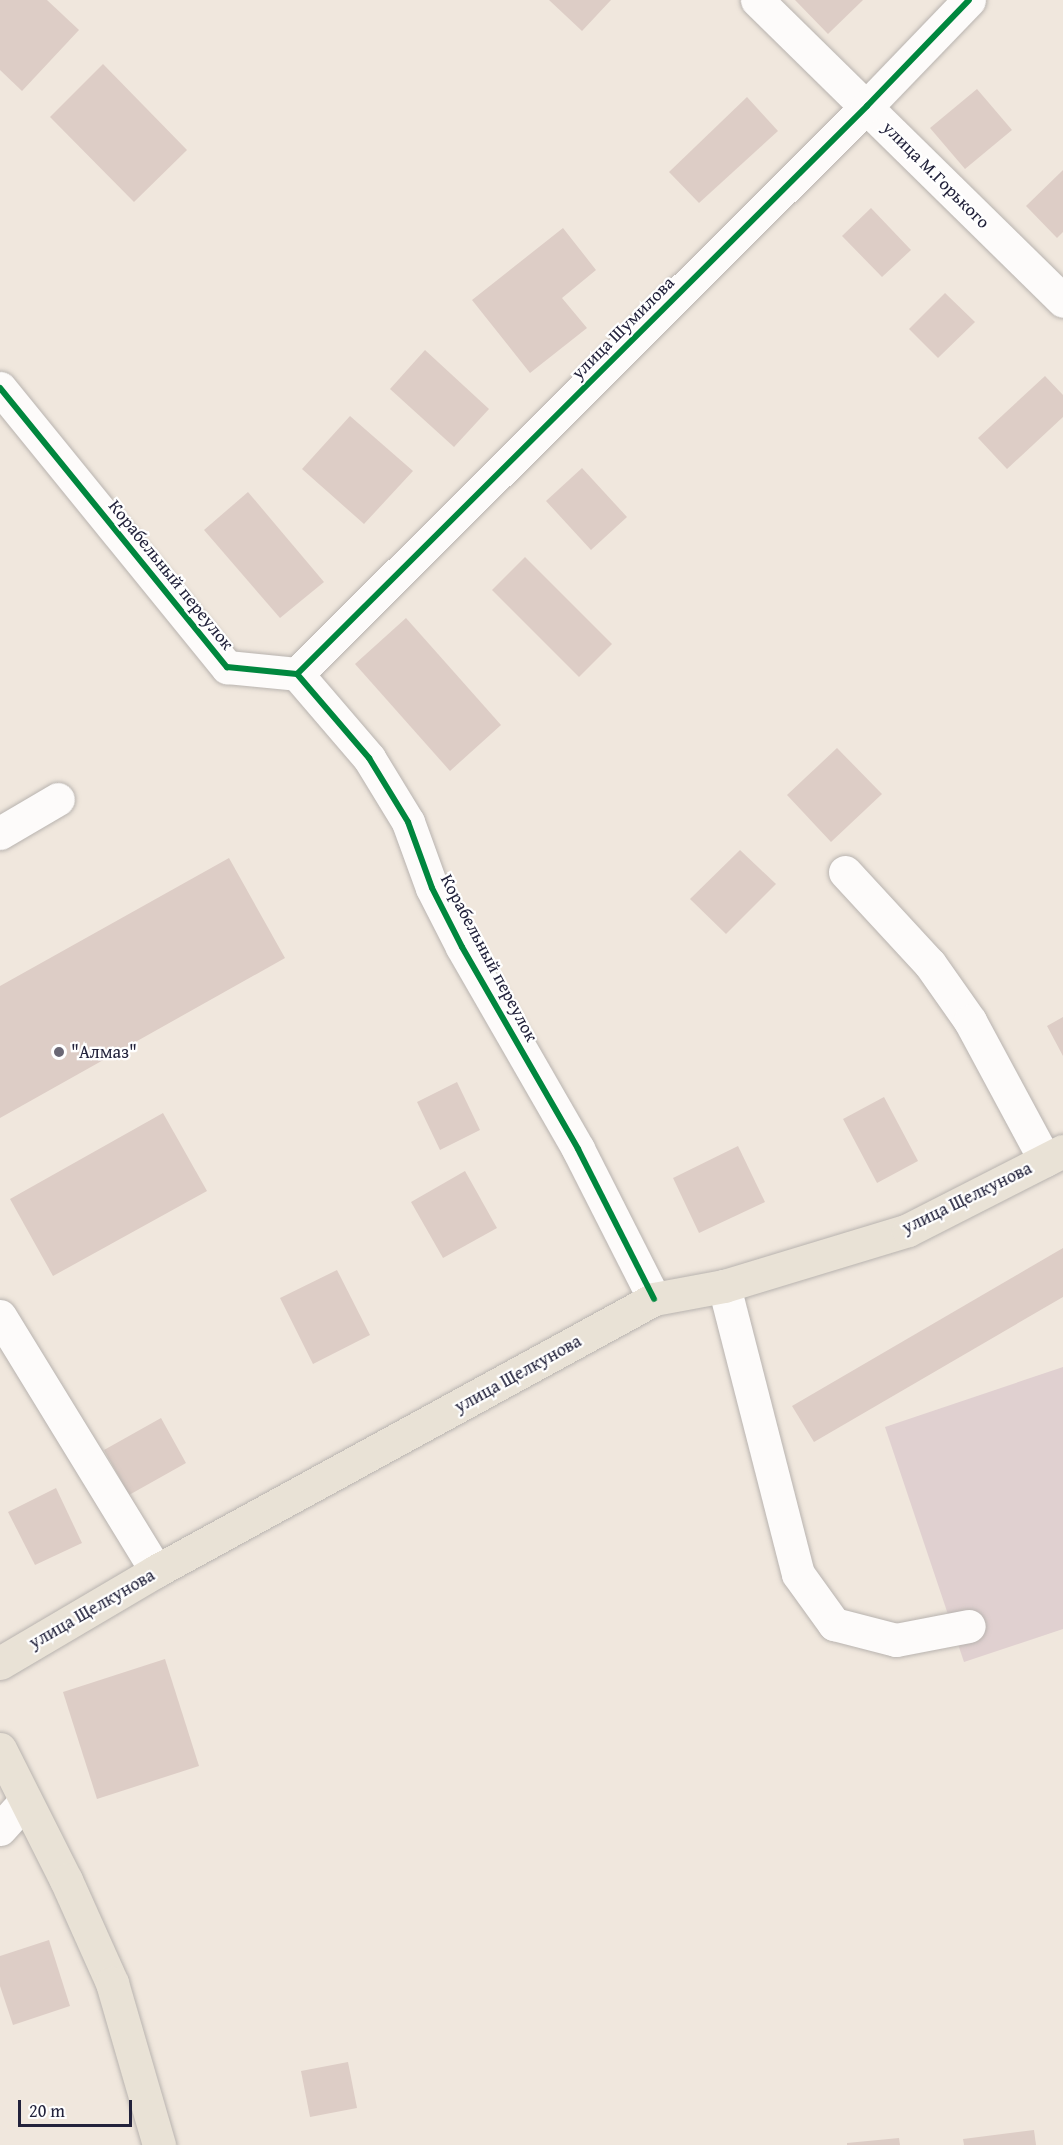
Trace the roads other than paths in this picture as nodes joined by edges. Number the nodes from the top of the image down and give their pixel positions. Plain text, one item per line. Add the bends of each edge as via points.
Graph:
1 (757, 0) edge
2 (969, 0) edge
3 (867, 106) junction
4 (1063, 301) edge
5 (0, 388) edge
6 (297, 674) junction
7 (58, 799) dead end
8 (0, 833) edge
9 (845, 872) dead end
10 (1054, 1155) edge
11 (724, 1286) junction
12 (654, 1299) junction
13 (0, 1316) edge
14 (156, 1570) junction
15 (969, 1626) dead end
16 (0, 1663) edge
17 (0, 1749) edge
18 (25, 1801) junction
19 (0, 1829) edge
20 (159, 2145) edge

1 - 3 street, улица М.Горького
2 - 3 street, улица Шумилова
3 - 4 street, улица М.Горького
3 - 6 street, улица Шумилова
5 - 6 street, Корабельный переулок via 227,667
6 - 12 street, Корабельный переулок via 369,758 408,822 432,888 462,947 578,1149
7 - 8 street
9 - 10 street via 930,964
10 - 11 main road, улица Щелкунова via 908,1230
11 - 12 main road, улица Щелкунова
11 - 15 street via 798,1574 834,1624 896,1640
12 - 14 main road, улица Щелкунова
13 - 14 street
14 - 16 main road, улица Щелкунова
17 - 18 main road
18 - 19 street
18 - 20 main road via 112,1983

